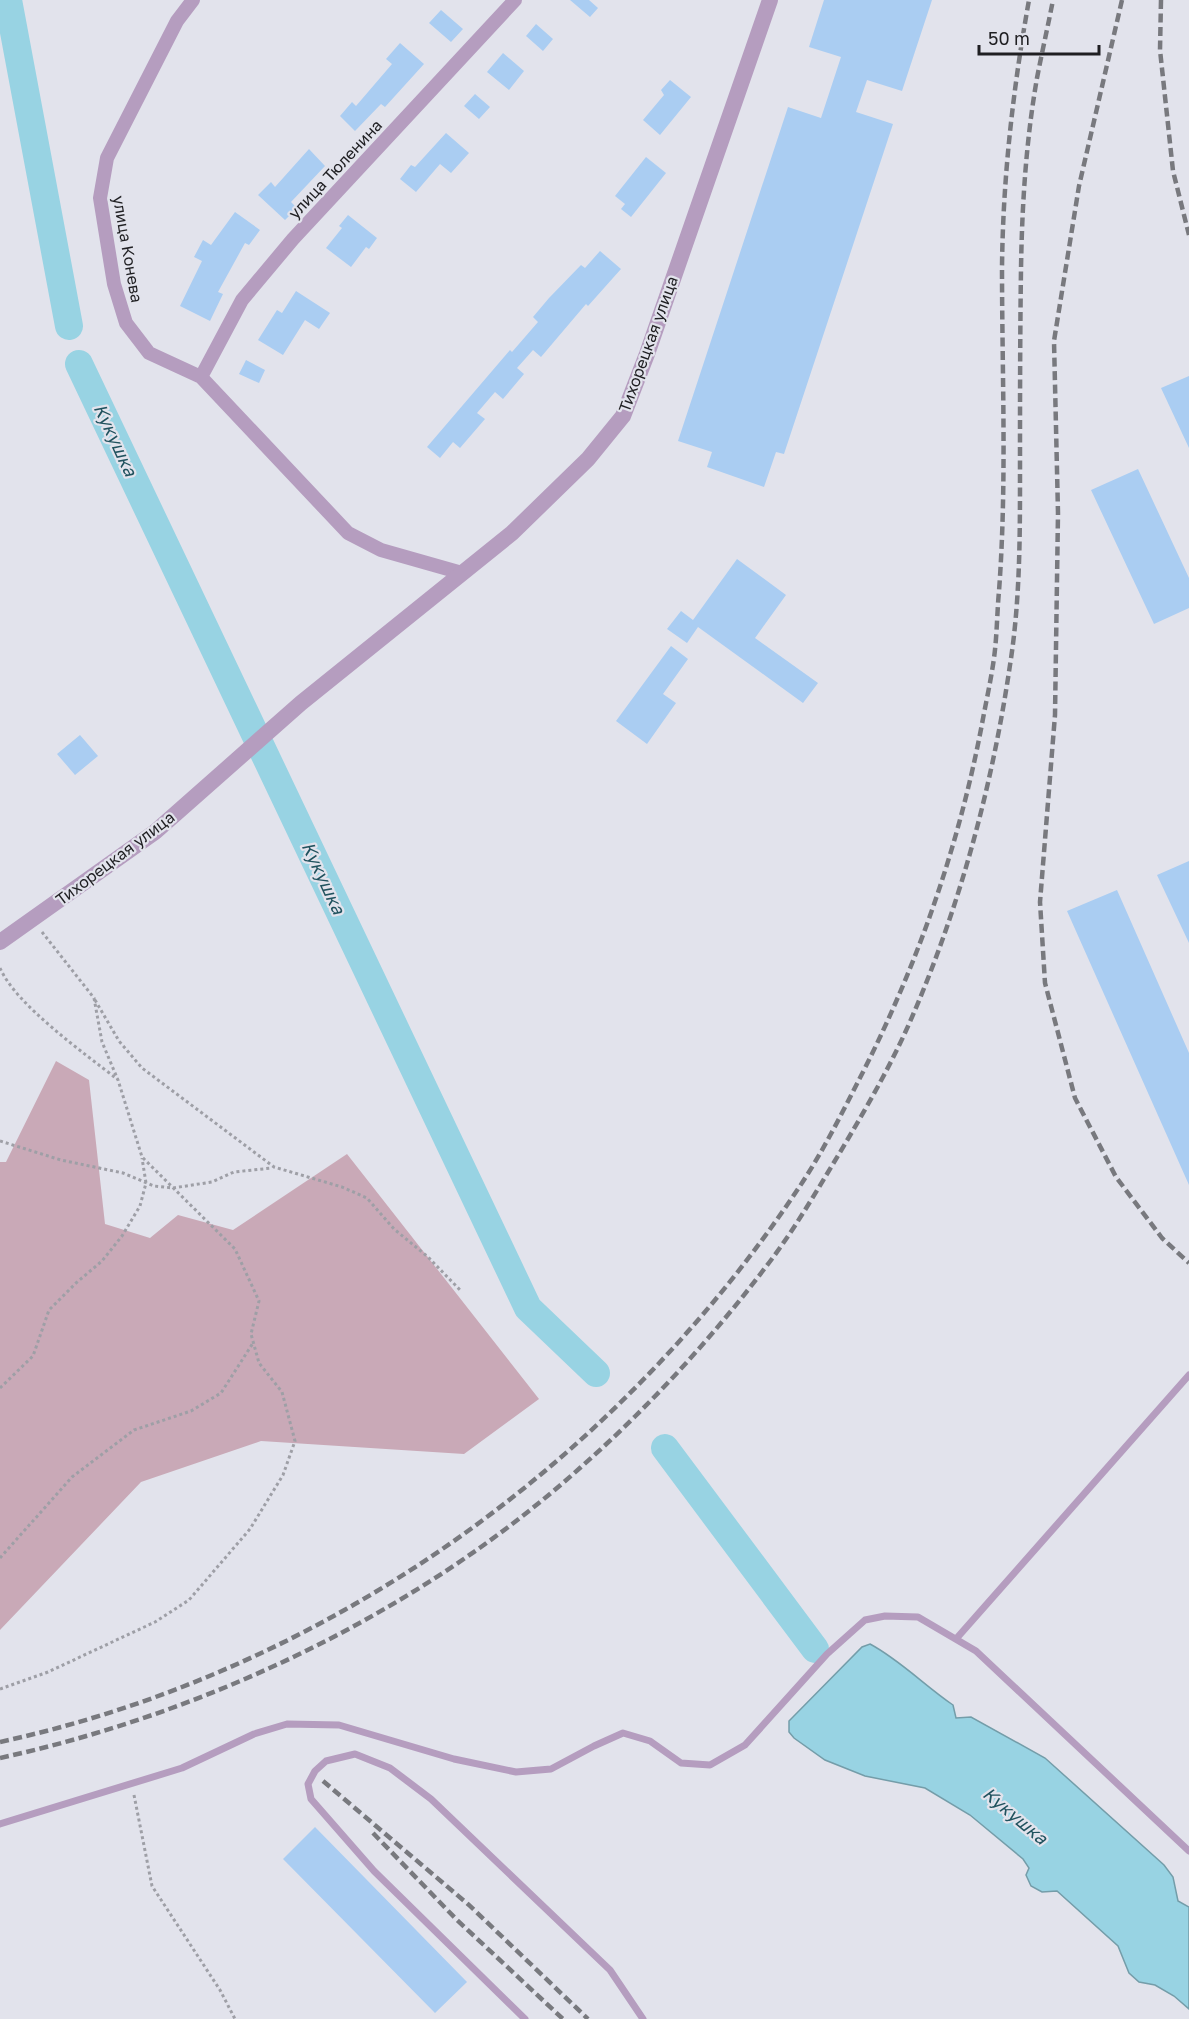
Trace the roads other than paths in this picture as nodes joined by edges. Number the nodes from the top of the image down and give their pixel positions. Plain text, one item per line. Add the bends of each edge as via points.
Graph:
1 (193, 0) edge
2 (515, 0) edge
3 (770, 0) edge
4 (201, 377) junction
5 (462, 573) junction
6 (0, 942) edge
7 (1189, 1375) edge
8 (956, 1639) junction
9 (0, 1824) edge
10 (1189, 1851) edge
11 (525, 2019) edge
12 (643, 2019) edge

1 - 4 street, улица Конева via 177,21 107,158 100,198 114,284 126,323 149,353
2 - 4 street, улица Тюленина via 278,256 242,300
3 - 5 street, Тихорецкая улица via 623,416 580,467 512,533
4 - 5 street via 348,533 381,550
5 - 6 street, Тихорецкая улица via 301,703 154,832
7 - 8 lane
8 - 9 lane via 918,1617 865,1620 827,1653 745,1745 710,1765 681,1763 650,1741 623,1733 551,1769 516,1772 454,1759 339,1725 287,1724 254,1734 182,1768
8 - 10 lane via 976,1651
11 - 12 lane via 374,1871 311,1799 308,1784 326,1761 354,1754 390,1768 431,1799 610,1970

